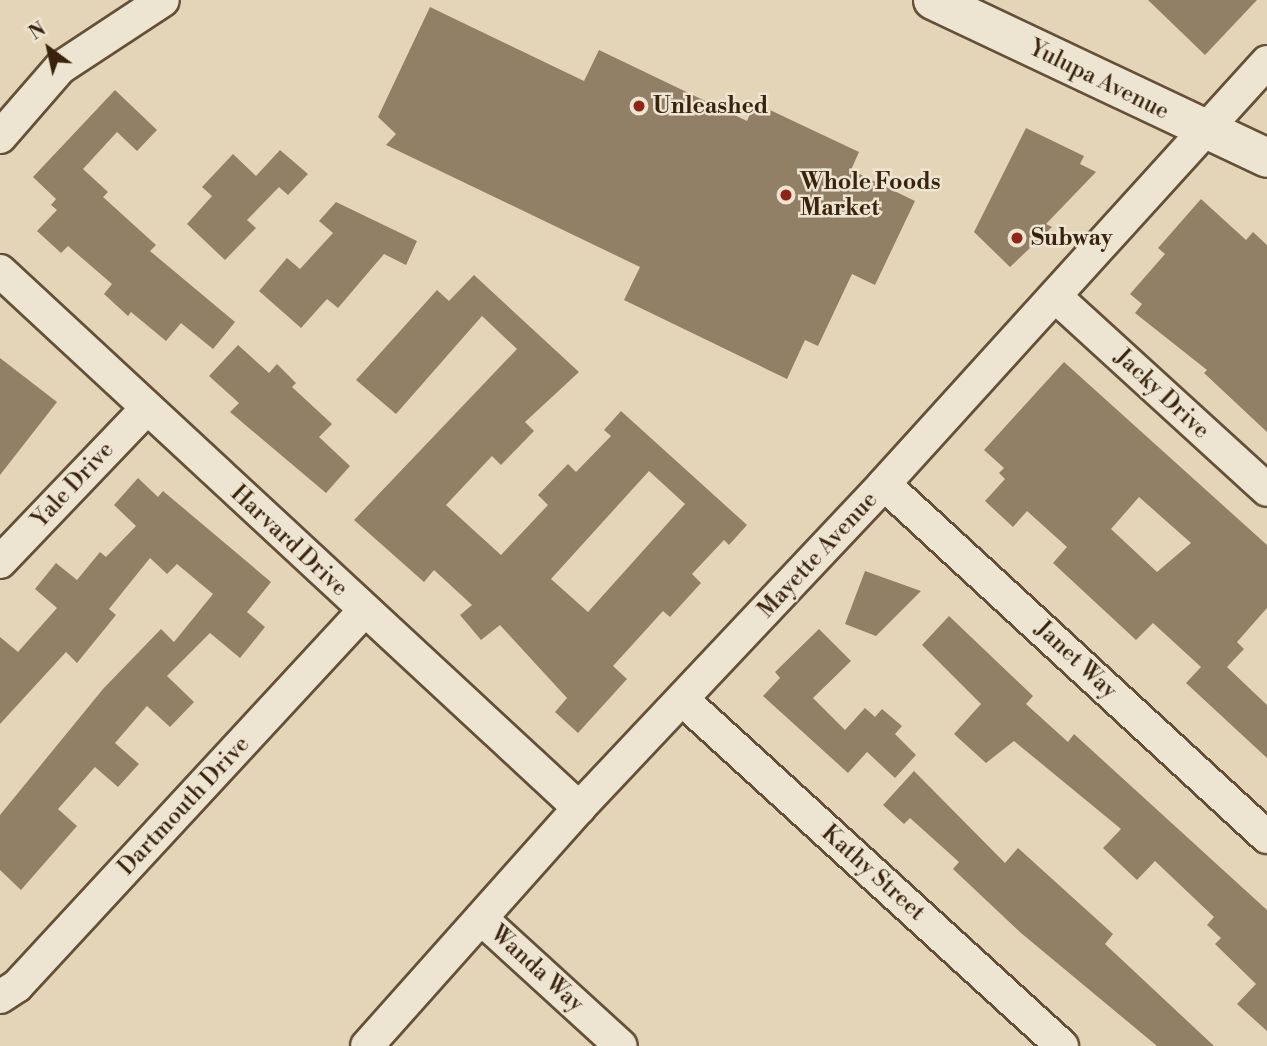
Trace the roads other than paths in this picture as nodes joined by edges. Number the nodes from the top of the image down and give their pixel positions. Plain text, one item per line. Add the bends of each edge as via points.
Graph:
1 (163, 0) edge
2 (933, 0) edge
3 (1267, 62) edge
4 (1202, 129) junction
5 (0, 137) edge
6 (1267, 158) edge
7 (0, 271) edge
8 (1056, 297) junction
9 (146, 409) junction
10 (884, 484) junction
11 (1267, 490) edge
12 (0, 562) edge
13 (364, 611) junction
14 (684, 701) junction
15 (579, 808) junction
16 (1267, 837) edge
17 (484, 921) junction
18 (0, 997) edge
19 (367, 1046) edge
20 (621, 1046) edge
21 (1062, 1046) edge

1 - 5 street via 60,68
2 - 4 street, Yulupa Avenue
3 - 4 street, Mayette Avenue
4 - 6 street, Yulupa Avenue
4 - 8 street, Mayette Avenue
7 - 9 street, Harvard Drive
8 - 10 street, Mayette Avenue
8 - 11 street, Jacky Drive
9 - 12 street, Yale Drive
9 - 13 street, Harvard Drive
10 - 14 street, Mayette Avenue
10 - 16 street, Janet Way
13 - 15 street, Harvard Drive
13 - 18 street, Dartmouth Drive via 18,986
14 - 15 street, Mayette Avenue
14 - 21 street, Kathy Street
15 - 17 street, Mayette Avenue
17 - 19 street, Mayette Avenue
17 - 20 street, Wanda Way

